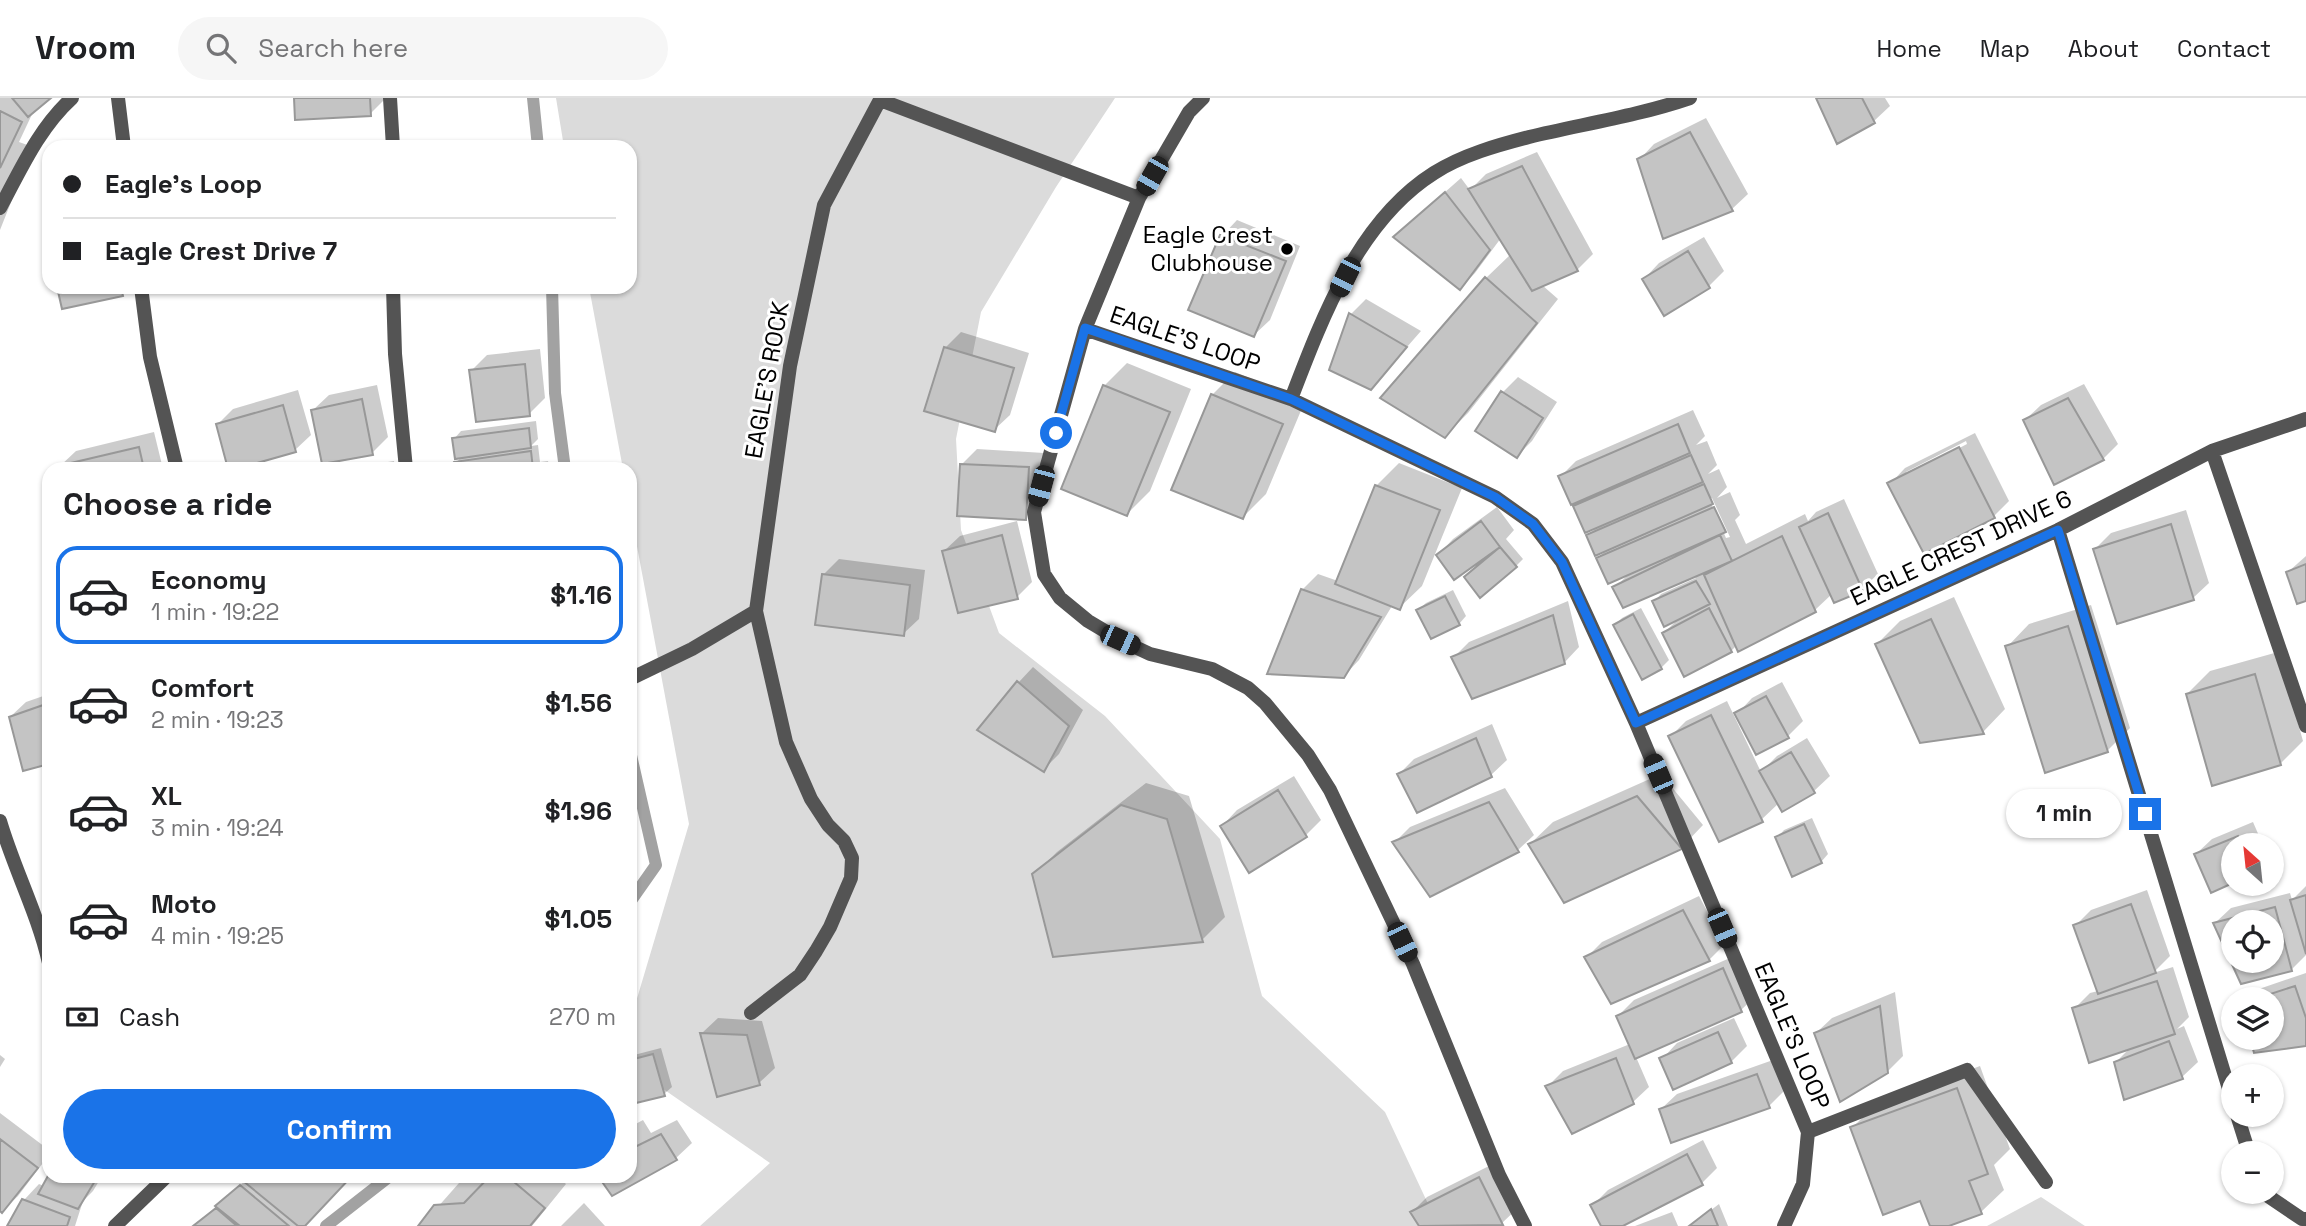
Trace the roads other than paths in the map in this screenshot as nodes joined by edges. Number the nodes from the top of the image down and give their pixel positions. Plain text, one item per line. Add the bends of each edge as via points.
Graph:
1 (72, 98) edge
2 (118, 98) edge
3 (390, 98) edge
4 (1203, 98) edge
5 (1690, 98) edge
6 (881, 99) edge
7 (123, 140) edge
8 (393, 140) edge
9 (1139, 198) junction
10 (0, 208) edge
11 (142, 294) edge
12 (393, 294) edge
13 (1085, 328) junction
14 (1291, 399) junction
15 (2306, 419) edge
16 (2213, 451) junction
17 (175, 462) edge
18 (405, 462) edge
19 (2058, 530) junction
20 (756, 611) junction
21 (637, 676) edge
22 (1636, 723) junction
23 (2306, 726) edge
24 (0, 821) edge
25 (42, 930) edge
26 (751, 1013) dead end
27 (2221, 1064) edge
28 (1808, 1132) junction
29 (2046, 1182) dead end
30 (160, 1183) edge
31 (2280, 1204) edge
32 (2306, 1219) edge
33 (115, 1226) edge
34 (1525, 1226) edge
35 (1784, 1226) edge

1 - 10 street via 54,115 30,151
2 - 7 street
3 - 8 street
4 - 9 street via 1189,112
5 - 14 street via 1481,151 1414,187 1378,224 1345,277
6 - 9 street
6 - 20 street, EAGLE'S ROCK via 824,205 790,366
9 - 13 street
11 - 17 street via 150,357
12 - 18 street
13 - 14 street, EAGLE'S LOOP
13 - 34 street, EAGLE'S LOOP via 1034,512 1044,574 1060,598 1120,640 1150,654 1212,669 1248,688 1308,755 1330,790 1413,964 1499,1175
14 - 22 street, EAGLE'S LOOP via 1495,497 1533,524 1562,562
15 - 16 street, EAGLE CREST DRIVE 6
16 - 19 street, EAGLE CREST DRIVE 6
16 - 23 street
19 - 22 street, EAGLE CREST DRIVE 6
19 - 27 street
20 - 21 street
20 - 26 street via 786,742 811,799 852,858 851,878 816,951 800,975
22 - 28 street, EAGLE'S LOOP
24 - 25 street
28 - 29 street via 1967,1070
28 - 35 street, EAGLE'S LOOP via 1803,1184
30 - 33 street
31 - 32 street

